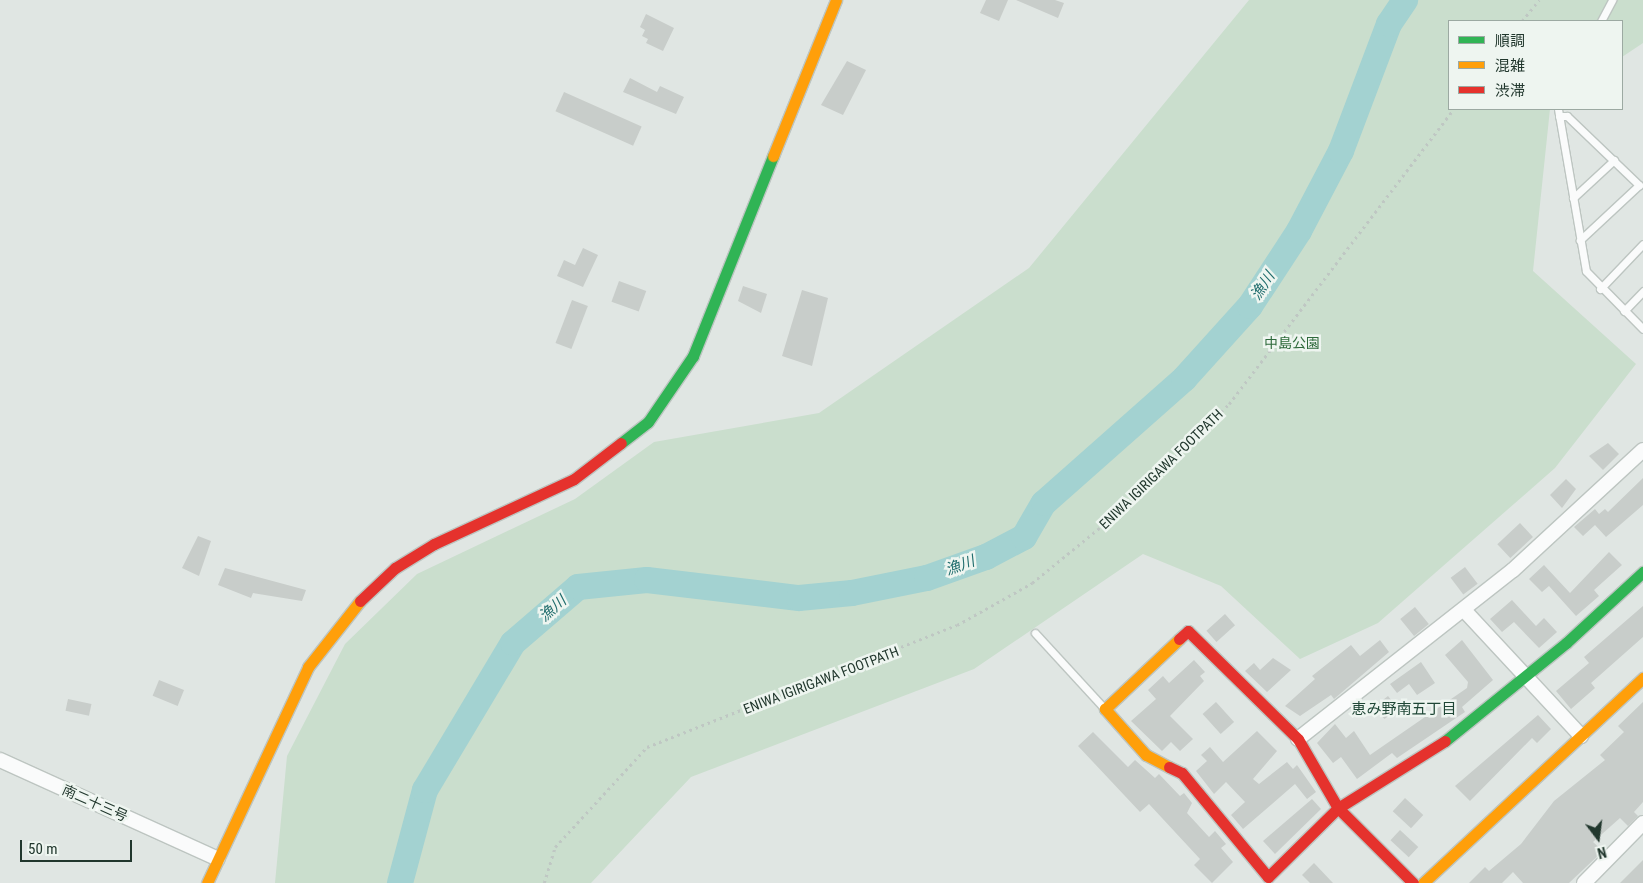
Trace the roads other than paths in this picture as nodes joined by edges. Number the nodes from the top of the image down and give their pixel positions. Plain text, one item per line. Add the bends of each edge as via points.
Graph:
1 (836, 0) edge
2 (1612, 0) edge
3 (1602, 20) edge
4 (1558, 112) edge
5 (1614, 160) junction
6 (1573, 198) junction
7 (1580, 240) junction
8 (1643, 244) edge
9 (1600, 289) junction
10 (1643, 291) edge
11 (1624, 311) junction
12 (1643, 329) edge
13 (1643, 450) edge
14 (1643, 572) edge
15 (1464, 610) junction
16 (1035, 633) dead end
17 (1522, 675) junction
18 (1643, 678) edge
19 (1105, 709) junction
20 (1581, 736) junction
21 (1298, 739) junction
22 (0, 760) edge
23 (1338, 808) junction
24 (1643, 824) edge
25 (218, 859) junction
26 (207, 883) edge
27 (1413, 883) edge
28 (1423, 883) edge
29 (1584, 883) edge

1 - 25 street via 693,356 672,392 648,422 574,479 434,544 395,568 362,597 308,668
2 - 3 lane
4 - 5 lane via 1567,116
4 - 6 lane
5 - 6 lane
5 - 7 lane via 1636,181 1638,189
6 - 7 lane
7 - 9 lane via 1586,271
8 - 9 lane
9 - 11 lane
10 - 11 lane
11 - 12 lane
13 - 15 street
14 - 17 street via 1566,643
15 - 17 street
15 - 21 street
16 - 19 lane
17 - 20 street
17 - 23 street via 1452,737
18 - 20 street
19 - 21 street via 1188,632
19 - 23 street via 1146,754 1182,773 1268,877
20 - 28 street
21 - 23 street
22 - 25 street, 南二十三号
23 - 27 street
24 - 29 street
25 - 26 street

